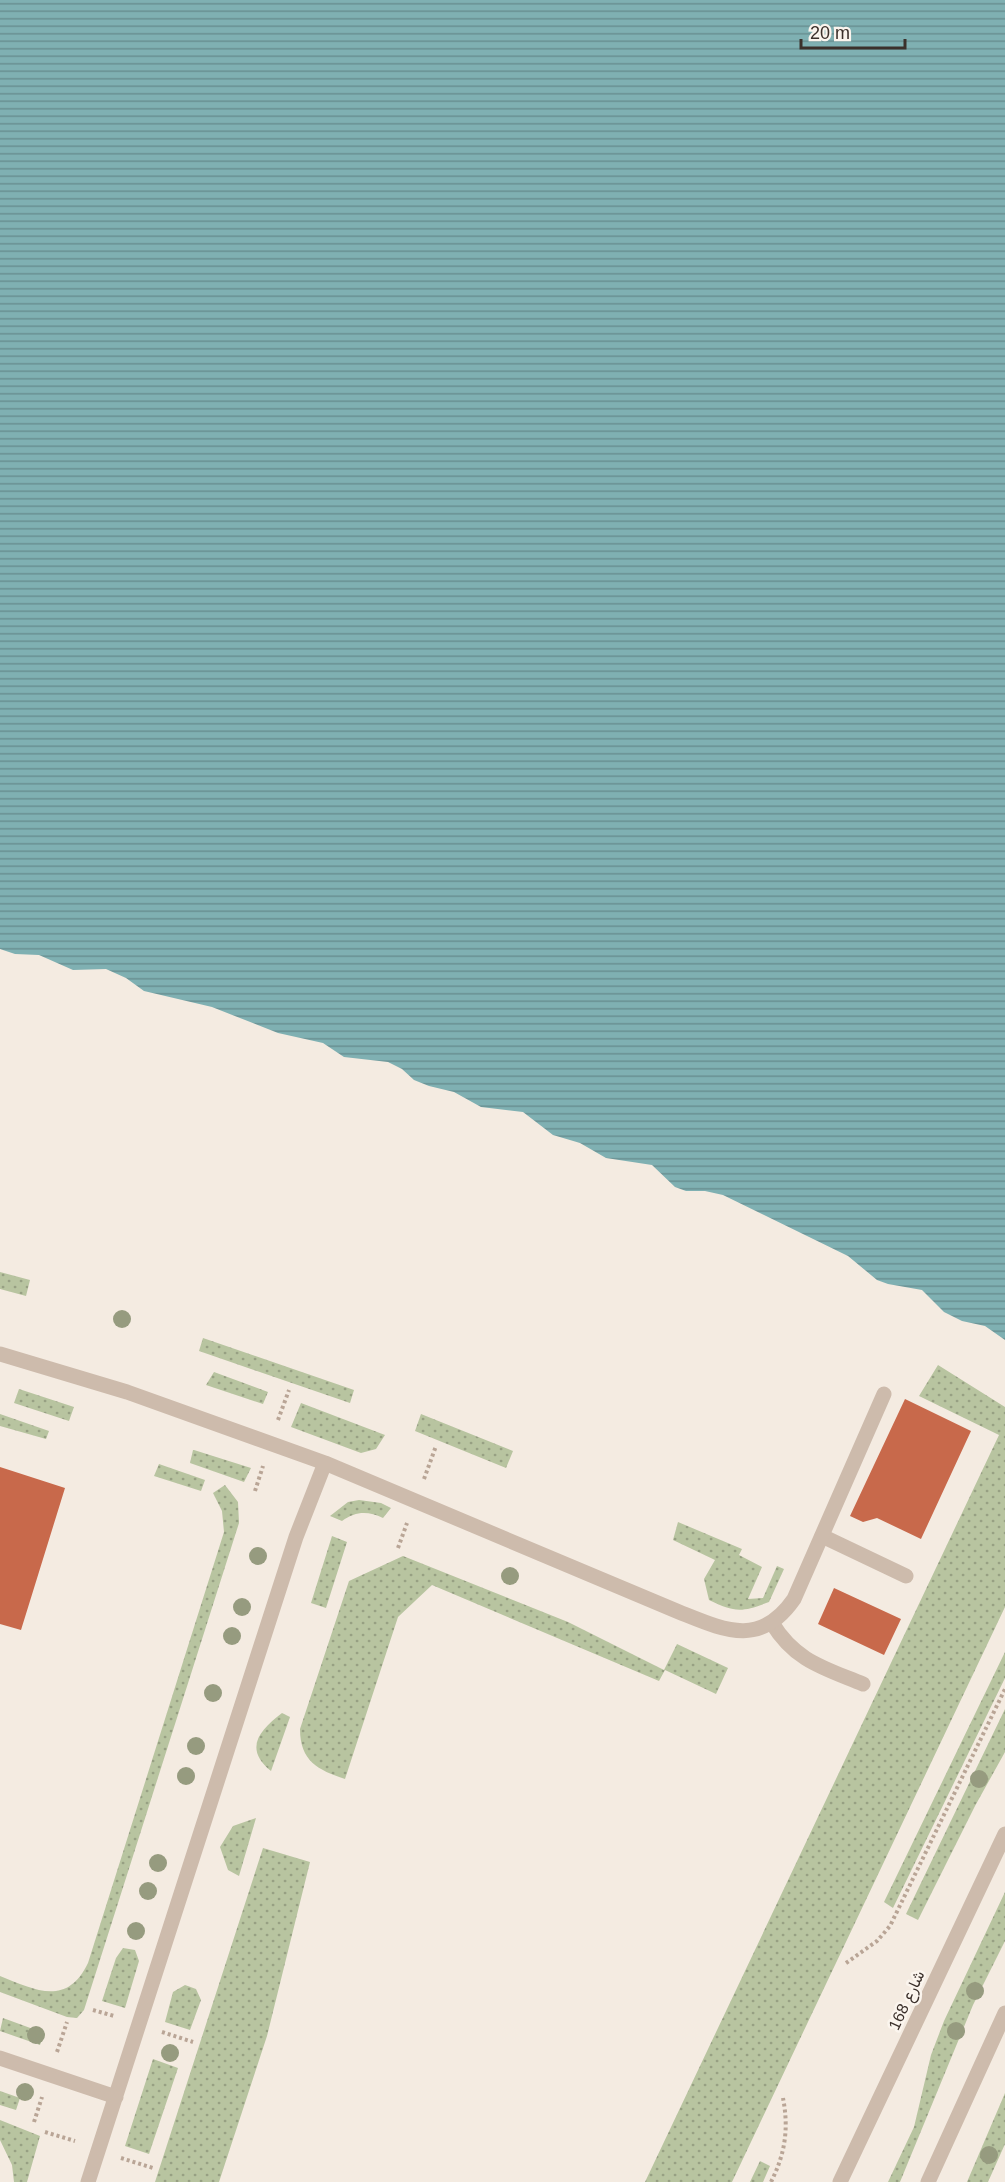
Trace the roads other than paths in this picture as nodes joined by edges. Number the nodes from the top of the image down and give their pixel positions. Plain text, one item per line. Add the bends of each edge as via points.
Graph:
1 (0, 1354) edge
2 (884, 1394) dead end
3 (325, 1463) junction
4 (822, 1536) junction
5 (906, 1576) dead end
6 (772, 1623) junction
7 (862, 1684) dead end
8 (1005, 1834) edge
9 (1005, 2013) edge
10 (0, 2058) edge
11 (116, 2097) junction
12 (88, 2182) edge
13 (840, 2182) edge
14 (928, 2182) edge

1 - 3 street via 127,1392
2 - 4 street
3 - 6 street via 711,1625 742,1632
3 - 11 street via 296,1537
4 - 5 street
4 - 6 street via 794,1599
6 - 7 street via 803,1659
8 - 13 street, شارع 168
9 - 14 street
10 - 11 street
11 - 12 street

